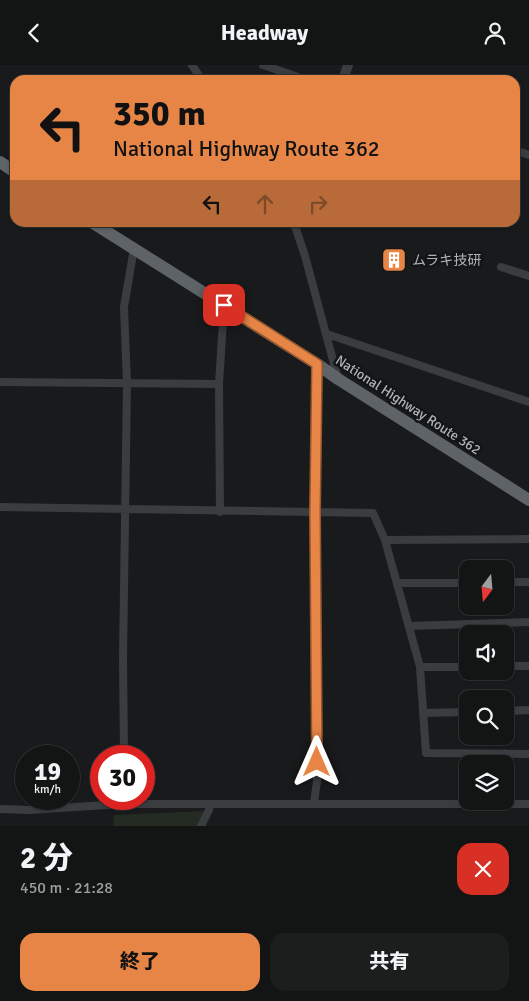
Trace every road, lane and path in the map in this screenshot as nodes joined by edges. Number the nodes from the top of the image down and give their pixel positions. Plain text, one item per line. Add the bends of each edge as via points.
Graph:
1 (263, 65) edge
2 (292, 75) edge
3 (100, 227) edge
4 (296, 227) edge
5 (134, 248) junction
6 (501, 267) dead end
7 (529, 276) edge
8 (224, 305) junction
9 (327, 334) junction
10 (317, 364) junction
11 (338, 379) junction
12 (0, 382) edge
13 (127, 383) junction
14 (219, 384) junction
15 (529, 403) edge
16 (529, 500) edge
17 (0, 507) edge
18 (125, 509) junction
19 (220, 512) junction
20 (315, 513) junction
21 (529, 539) edge
22 (385, 540) junction
23 (514, 582) edge
24 (529, 582) edge
25 (398, 583) junction
26 (459, 583) edge
27 (529, 622) edge
28 (409, 626) junction
29 (514, 666) edge
30 (529, 666) edge
31 (420, 667) junction
32 (459, 667) edge
33 (529, 710) edge
34 (514, 711) edge
35 (459, 712) edge
36 (423, 713) junction
37 (124, 745) edge
38 (529, 754) edge
39 (155, 802) edge
40 (314, 803) junction
41 (90, 804) edge
42 (210, 804) junction
43 (529, 804) edge
44 (0, 809) edge
45 (201, 826) edge

1 - 2 street
3 - 5 highway, National Highway Route 362
4 - 9 street
5 - 8 highway, National Highway Route 362
5 - 13 street via 124,307
6 - 7 street
8 - 10 highway, National Highway Route 362
8 - 14 street
9 - 11 street
9 - 15 street
10 - 11 highway, National Highway Route 362
10 - 20 street
11 - 16 highway, National Highway Route 362
12 - 13 street
13 - 14 street
13 - 18 street
14 - 19 street
17 - 18 street
18 - 19 street
18 - 37 street
19 - 20 street
20 - 22 street via 373,513
20 - 40 street via 317,781
21 - 22 street
22 - 25 street
23 - 24 street
25 - 26 street
25 - 28 street
27 - 28 street
28 - 31 street
29 - 30 street
31 - 32 street
31 - 36 street
33 - 34 street
35 - 36 street
36 - 38 street via 426,753
39 - 42 street
40 - 42 street
40 - 43 street
41 - 44 street via 28,810
42 - 45 street

